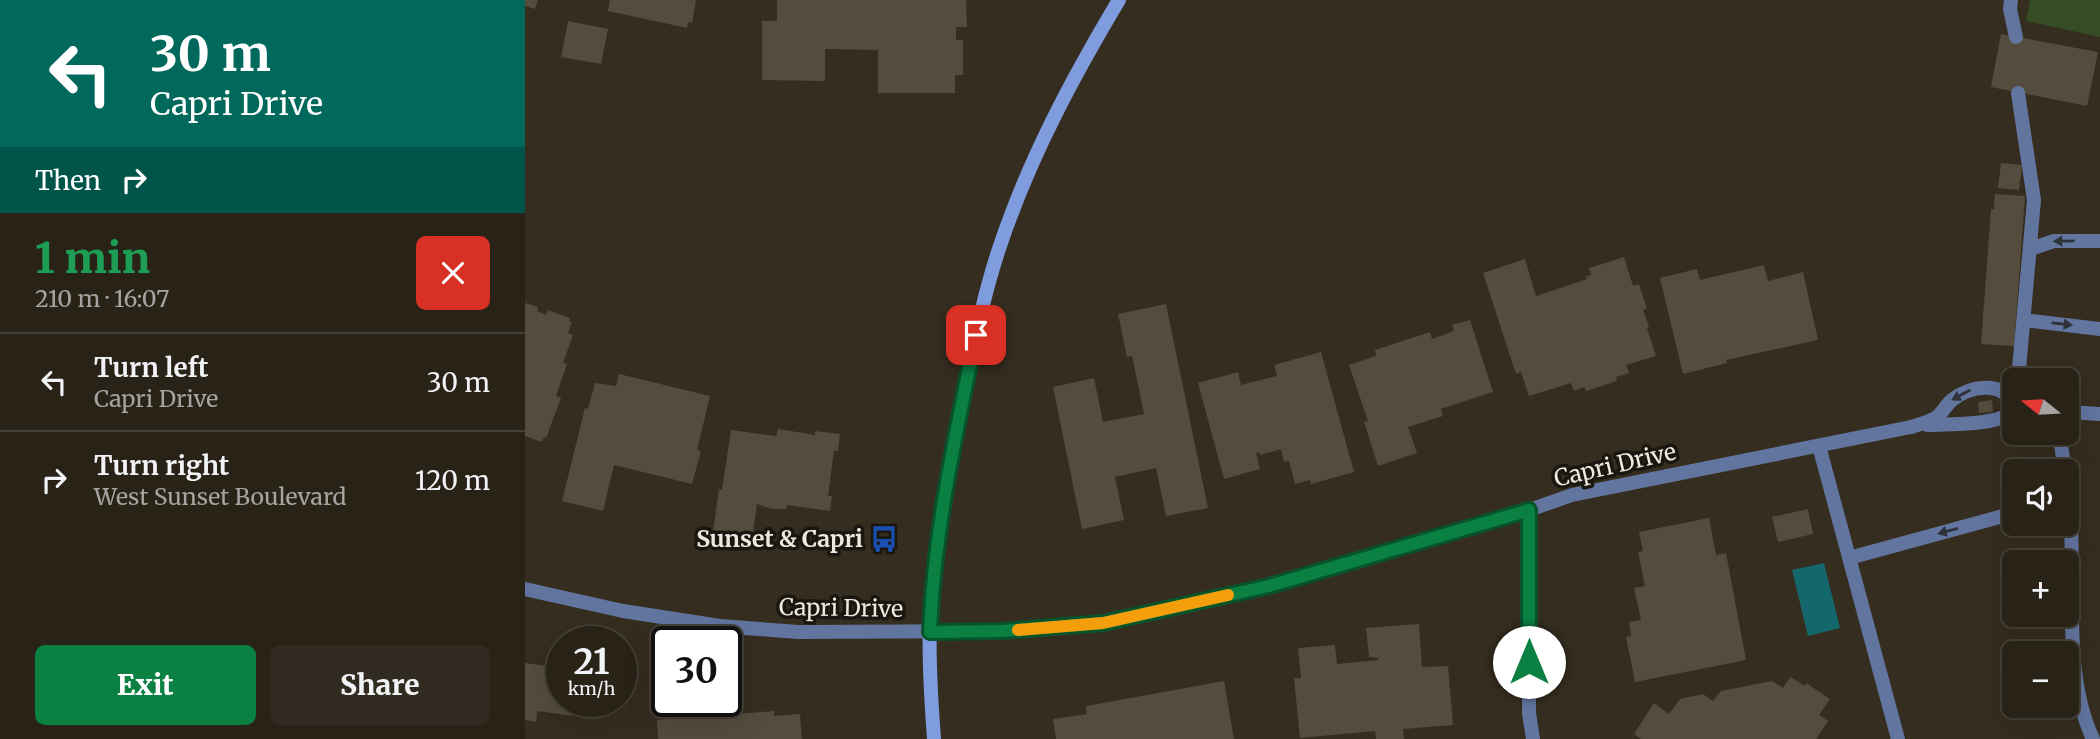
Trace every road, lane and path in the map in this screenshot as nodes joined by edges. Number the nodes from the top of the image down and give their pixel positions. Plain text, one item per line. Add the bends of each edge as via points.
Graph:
1 (1119, 0) edge
2 (2011, 0) edge
3 (2016, 37) dead end
4 (2018, 93) dead end
5 (2100, 241) edge
6 (2030, 248) junction
7 (2024, 320) junction
8 (2100, 329) edge
9 (2019, 368) edge
10 (2002, 392) edge
11 (2079, 413) edge
12 (2100, 414) edge
13 (2002, 418) edge
14 (1911, 427) junction
15 (1819, 446) junction
16 (1529, 510) junction
17 (2002, 516) edge
18 (2069, 536) edge
19 (1849, 558) junction
20 (525, 589) edge
21 (930, 632) junction
22 (933, 739) edge
23 (1532, 739) edge
24 (1898, 739) edge
25 (2093, 739) edge

1 - 21 main road via 1073,76 1001,243 951,456 932,576
2 - 3 street
4 - 6 street via 2034,200
5 -> 6 street via 2054,241
6 - 7 street
7 -> 8 street
7 - 9 street
10 -> 14 street via 1980,387 1966,391 1938,417
11 - 12 street
13 - 14 street, Capri Drive
14 - 15 street, Capri Drive
15 - 16 street, Capri Drive via 1572,495
15 - 19 street
16 - 21 street, Capri Drive via 1269,586 1103,623
16 - 23 street
17 -> 19 street
18 - 25 street via 2078,696
19 - 24 street
20 - 21 street, Capri Drive via 720,626 798,632
21 - 22 main road

